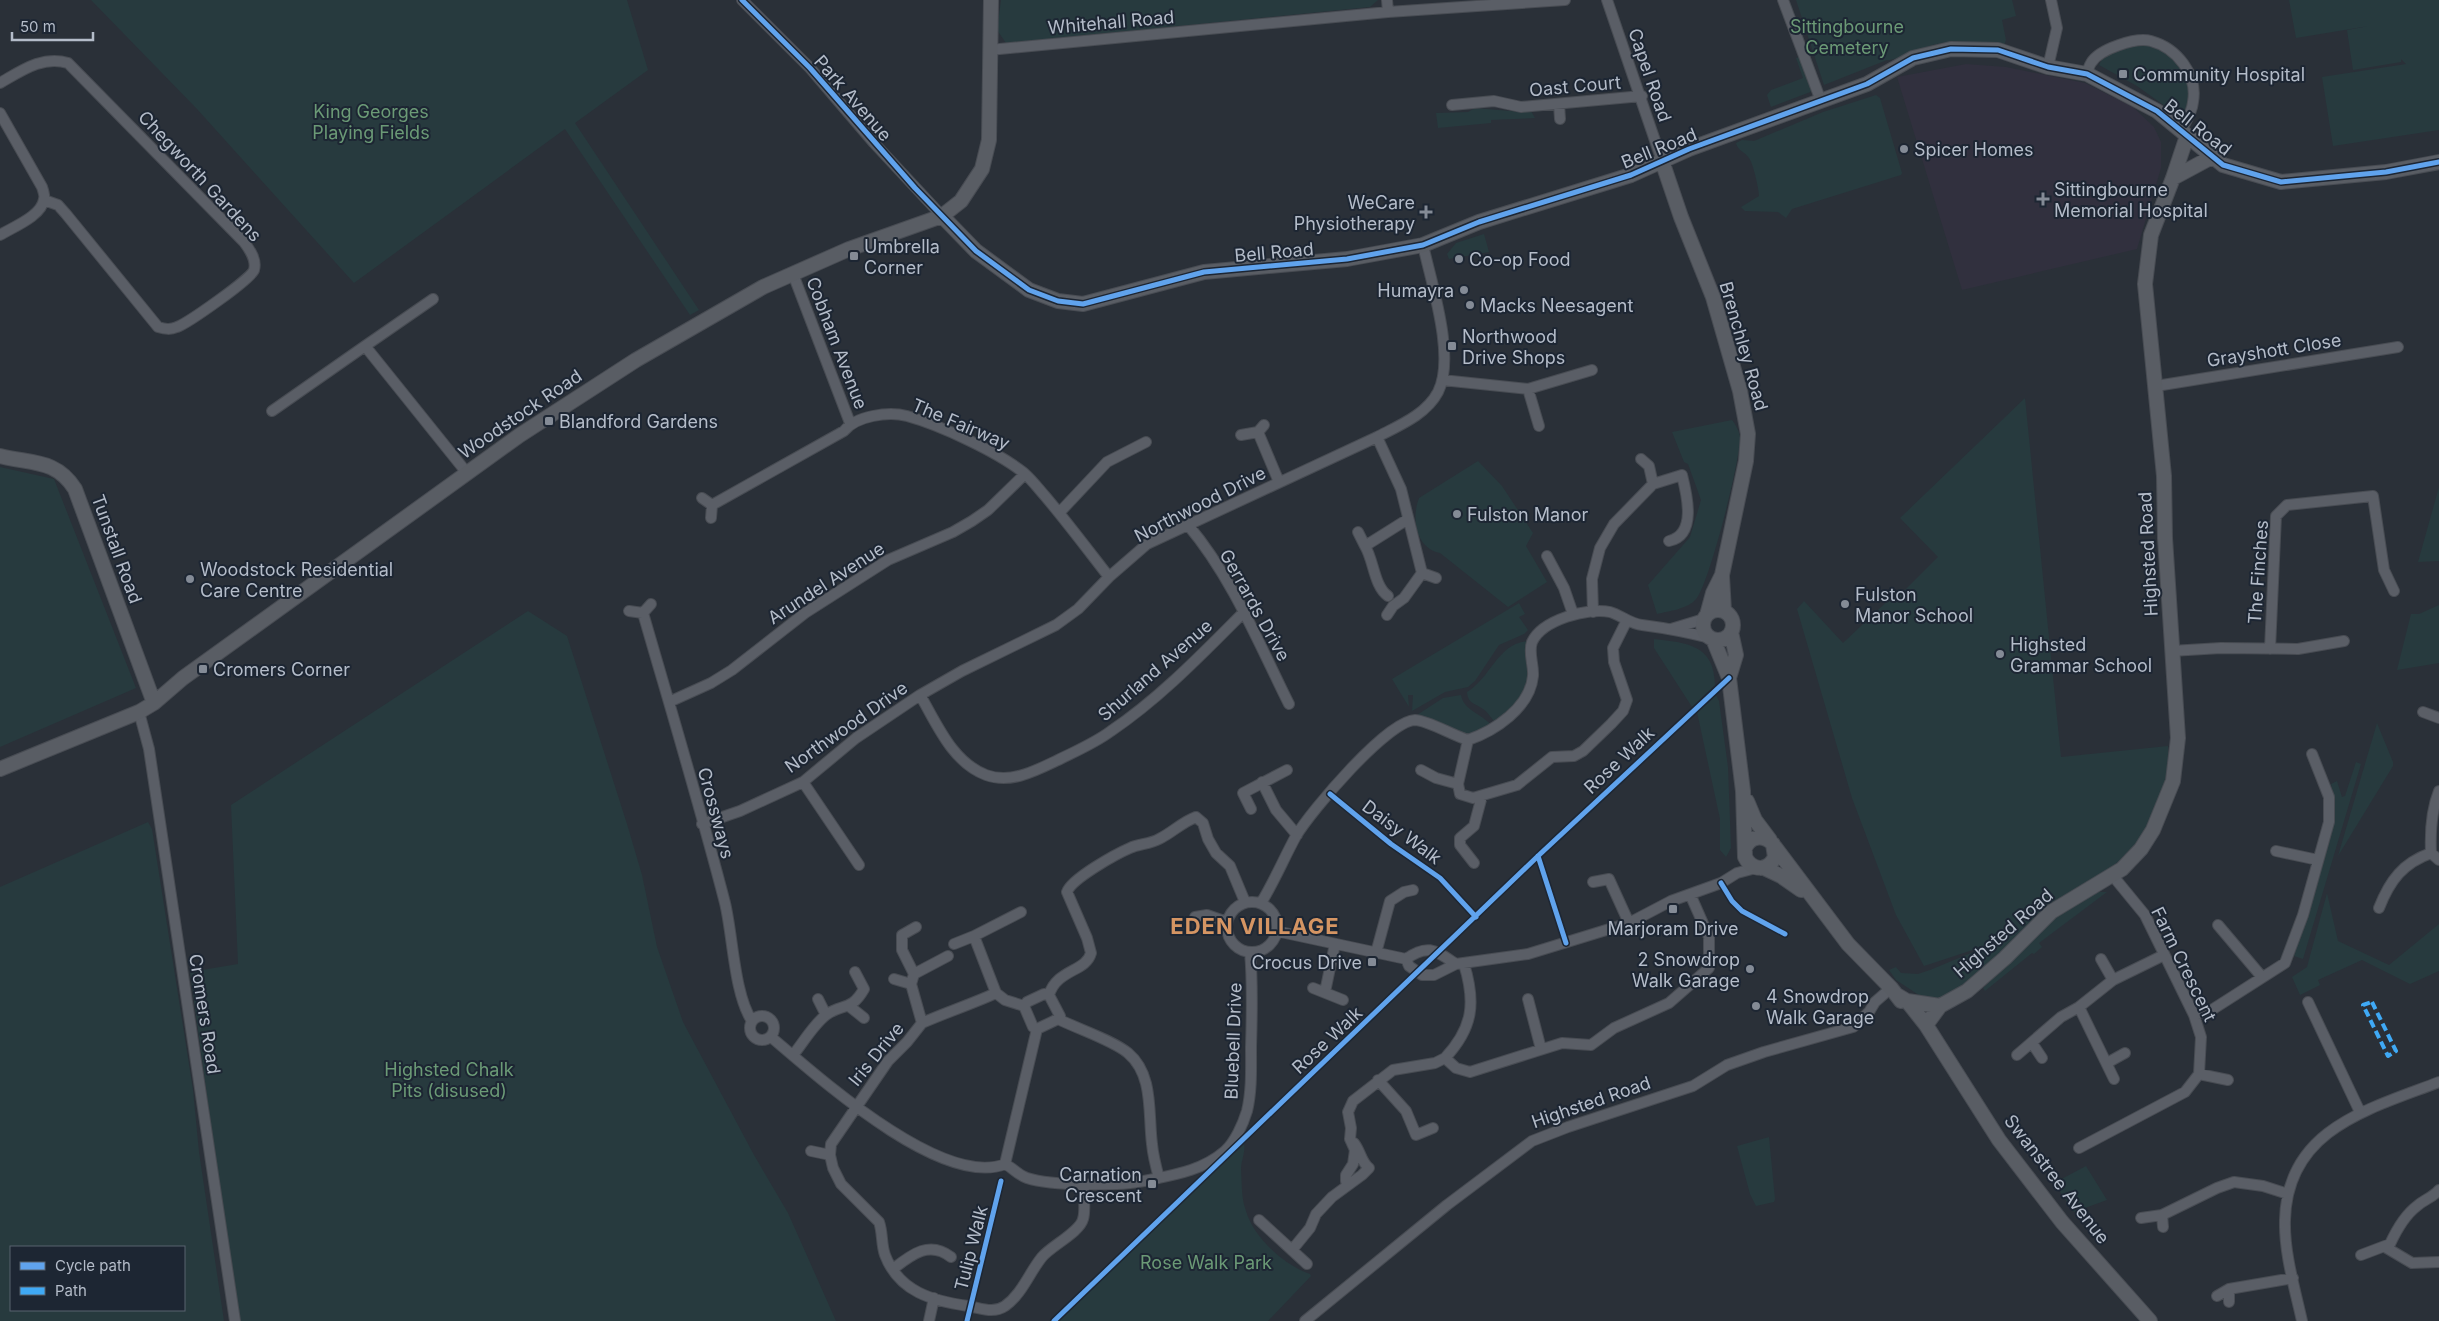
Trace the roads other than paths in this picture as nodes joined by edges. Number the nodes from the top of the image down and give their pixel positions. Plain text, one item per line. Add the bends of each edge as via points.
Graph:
1 (742, 0) edge
2 (991, 0) edge
3 (1387, 0) edge
4 (1565, 0) edge
5 (1608, 0) edge
6 (1783, 0) edge
7 (2051, 0) edge
8 (1492, 2) edge
9 (1388, 12) junction
10 (989, 50) junction
11 (2048, 67) junction
12 (2087, 74) junction
13 (0, 83) edge
14 (1642, 96) junction
15 (1821, 101) junction
16 (1452, 104) dead end
17 (1559, 104) junction
18 (0, 112) edge
19 (1560, 119) dead end
20 (2184, 133) junction
21 (2212, 157) junction
22 (1662, 161) junction
23 (2439, 162) edge
24 (2173, 178) junction
25 (44, 200) junction
26 (942, 216) junction
27 (0, 235) edge
28 (1423, 245) junction
29 (793, 274) junction
30 (433, 299) dead end
31 (365, 346) junction
32 (2398, 347) dead end
33 (1592, 370) dead end
34 (1442, 380) junction
35 (2156, 386) junction
36 (1528, 389) junction
37 (272, 411) dead end
38 (850, 423) junction
39 (1539, 426) dead end
40 (1241, 435) dead end
41 (1377, 437) junction
42 (1146, 442) dead end
43 (0, 456) edge
44 (1641, 459) dead end
45 (466, 473) junction
46 (1025, 474) junction
47 (1279, 482) junction
48 (1653, 484) junction
49 (702, 498) dead end
50 (712, 505) junction
51 (1060, 513) junction
52 (711, 518) dead end
53 (1408, 519) junction
54 (1188, 525) junction
55 (1358, 532) dead end
56 (1669, 541) dead end
57 (1365, 546) junction
58 (1547, 556) dead end
59 (1422, 573) junction
60 (1722, 575) junction
61 (1109, 577) junction
62 (1436, 578) dead end
63 (2394, 592) dead end
64 (1388, 596) dead end
65 (651, 604) dead end
66 (630, 611) dead end
67 (1724, 611) junction
68 (1244, 612) junction
69 (1593, 612) junction
70 (643, 613) junction
71 (1574, 614) junction
72 (1387, 615) dead end
73 (1705, 617) junction
74 (1627, 620) junction
75 (1670, 629) junction
76 (1731, 632) junction
77 (1711, 638) junction
78 (2344, 641) dead end
79 (2270, 649) junction
80 (2171, 651) junction
81 (1729, 678) junction
82 (920, 695) junction
83 (668, 702) junction
84 (154, 703) junction
85 (1289, 704) dead end
86 (139, 712) junction
87 (2423, 712) dead end
88 (2439, 718) edge
89 (1468, 740) junction
90 (2312, 754) dead end
91 (0, 769) edge
92 (1287, 770) dead end
93 (1421, 770) dead end
94 (803, 782) junction
95 (1262, 782) junction
96 (1458, 784) junction
97 (1743, 791) junction
98 (2439, 791) edge
99 (1482, 796) junction
100 (1252, 809) dead end
101 (702, 824) junction
102 (1297, 836) junction
103 (1772, 844) junction
104 (2276, 851) dead end
105 (1745, 853) junction
106 (2435, 857) edge
107 (2318, 860) junction
108 (1474, 863) dead end
109 (859, 865) dead end
110 (1760, 868) junction
111 (1737, 872) junction
112 (2113, 876) junction
113 (1593, 882) dead end
114 (1413, 890) dead end
115 (1690, 894) junction
116 (1245, 902) junction
117 (1261, 904) junction
118 (1816, 904) junction
119 (2379, 908) dead end
120 (1021, 912) dead end
121 (1194, 917) dead end
122 (1227, 922) junction
123 (1630, 923) junction
124 (2218, 926) dead end
125 (916, 927) dead end
126 (1276, 931) junction
127 (974, 936) junction
128 (954, 944) dead end
129 (1335, 944) junction
130 (1250, 952) junction
131 (1376, 953) junction
132 (2164, 955) junction
133 (948, 956) dead end
134 (1406, 960) junction
135 (2101, 960) dead end
136 (1460, 964) junction
137 (856, 972) dead end
138 (2262, 978) junction
139 (894, 979) dead end
140 (912, 979) junction
141 (2113, 980) junction
142 (1313, 988) dead end
143 (1324, 992) junction
144 (996, 993) junction
145 (1049, 995) junction
146 (1898, 995) junction
147 (1528, 999) dead end
148 (818, 1000) dead end
149 (1343, 1000) dead end
150 (2308, 1002) dead end
151 (849, 1006) junction
152 (1024, 1006) junction
153 (1940, 1006) junction
154 (2079, 1007) junction
155 (826, 1015) junction
156 (2194, 1015) junction
157 (864, 1018) dead end
158 (1058, 1019) junction
159 (752, 1021) junction
160 (922, 1023) junction
161 (1922, 1026) junction
162 (1037, 1029) junction
163 (771, 1037) junction
164 (2032, 1043) junction
165 (1540, 1049) junction
166 (2125, 1053) dead end
167 (793, 1055) junction
168 (2017, 1055) dead end
169 (1445, 1058) junction
170 (2042, 1058) dead end
171 (2107, 1063) junction
172 (2200, 1074) junction
173 (2114, 1079) dead end
174 (1378, 1080) junction
175 (2228, 1080) dead end
176 (2439, 1082) edge
177 (856, 1107) junction
178 (2360, 1112) junction
179 (1433, 1128) dead end
180 (1350, 1139) junction
181 (2079, 1148) dead end
182 (811, 1151) dead end
183 (830, 1155) junction
184 (1005, 1164) junction
185 (1159, 1178) junction
186 (1084, 1184) junction
187 (1348, 1185) junction
188 (2439, 1190) edge
189 (2288, 1194) junction
190 (2162, 1216) junction
191 (2141, 1218) dead end
192 (1259, 1220) dead end
193 (2163, 1227) dead end
194 (2385, 1247) junction
195 (1292, 1250) junction
196 (2361, 1255) dead end
197 (951, 1257) dead end
198 (2439, 1262) edge
199 (1307, 1264) dead end
200 (893, 1268) junction
201 (2293, 1278) junction
202 (2229, 1289) junction
203 (2217, 1296) dead end
204 (934, 1298) junction
205 (2229, 1302) dead end
206 (235, 1321) edge
207 (929, 1321) edge
208 (1305, 1321) edge
209 (2150, 1321) edge
210 (2302, 1321) edge

1 - 26 street, Park Avenue via 810,68
2 - 10 street, Woodstock Road
3 - 9 street
4 - 8 street, Whitehall Road
5 - 14 street, Capel Road
6 - 15 street
7 - 11 street via 2056,34
8 - 9 street, Whitehall Road
9 - 10 street, Whitehall Road
10 - 26 street, Woodstock Road via 989,133 982,170 961,201
11 - 12 street, Bell Road
11 - 15 street, Bell Road via 1998,50 1951,49 1912,58 1867,84
12 - 20 street, Bell Road via 2157,111
12 - 20 street via 2091,62 2098,56 2127,42 2150,40 2169,49 2188,71 2194,92
13 - 25 street, Chegworth Gardens via 48,60 68,62 244,242 252,253 255,268 242,282 187,322 167,330 158,327 58,205
14 - 17 street, Oast Court
14 - 22 street, Capel Road
15 - 22 street, Bell Road
16 - 17 street, Oast Court via 1494,101 1521,108
17 - 19 street
18 - 25 street via 42,187
20 - 21 street, Bell Road
20 - 24 street, Highsted Road
21 - 23 street, Bell Road via 2231,168 2281,182 2386,172
21 - 24 street
22 - 28 street, Bell Road via 1631,175 1479,222
22 - 60 street, Brenchley Road via 1713,298 1740,391 1748,434 1746,462
24 - 35 street, Highsted Road via 2151,235 2146,271
25 - 27 street via 33,215
26 - 28 street, Bell Road via 976,251 1028,290 1058,301 1083,304 1204,272 1347,259
26 - 29 street, Woodstock Road via 848,249
28 - 34 street, Northwood Drive via 1444,337
29 - 38 street, Cobham Avenue
29 - 45 street, Woodstock Road via 734,302 661,344
30 - 31 street
31 - 37 street
31 - 45 street
32 - 35 street, Grayshott Close
33 - 36 street
34 - 36 street
34 - 41 street, Northwood Drive via 1437,393 1421,412
35 - 80 street, Highsted Road via 2164,476
36 - 39 street
38 - 46 street, The Fairway via 885,415 906,416 994,454
38 - 50 street, The Fairway via 844,431
40 - 47 street via 1261,429
41 - 47 street, Northwood Drive
41 - 53 street via 1401,489
42 - 51 street via 1107,462
43 - 84 street, Tunstall Road via 52,466 67,476 76,489
44 - 48 street via 1649,466
45 - 84 street, Woodstock Road via 182,678
46 - 51 street, The Fairway
46 - 83 street, Arundel Avenue via 972,521 881,565 805,613 732,670
47 - 54 street, Northwood Drive
48 - 56 street via 1682,475 1689,508 1684,532
48 - 69 street via 1614,524 1603,543 1592,579
49 - 50 street
50 - 52 street
51 - 61 street, The Fairway
53 - 57 street
53 - 59 street
54 - 61 street, Northwood Drive via 1147,544
54 - 68 street, Gerrards Drive via 1201,540
55 - 57 street
57 - 64 street via 1381,591
58 - 71 street
59 - 62 street
59 - 72 street
60 - 67 street, Brenchley Road
60 - 73 street, Brenchley Road
61 - 82 street, Northwood Drive via 1078,609 1056,625
63 - 79 street, The Finches via 2384,570 2373,496 2287,505 2276,516
65 - 70 street
66 - 70 street
67 - 73 street via 1715,610
67 - 76 street via 1731,618
68 - 82 street, Shurland Avenue via 1131,717 1082,748 1024,775 1006,779 986,775 967,764 953,751
68 - 85 street, Gerrards Drive
69 - 71 street
69 - 74 street via 1610,612
70 - 83 street, Crossways
71 - 89 street via 1539,632 1532,643 1531,687 1513,713 1495,727
73 - 75 street
73 - 77 street via 1703,627
74 - 75 street
74 - 99 street via 1613,648 1614,662 1627,698 1623,711 1583,751 1574,756 1552,757 1517,785
75 - 77 street
76 - 77 street via 1725,638
76 - 81 street via 1736,655
77 - 81 street
78 - 79 street via 2298,649
79 - 80 street
80 - 112 street, Highsted Road via 2178,738 2172,782 2165,804 2145,843
81 - 97 street
82 - 94 street, Northwood Drive via 856,738
83 - 101 street, Crossways
84 - 86 street, Woodstock Road
86 - 91 street, Woodstock Road
86 - 206 street, Cromers Road via 148,749
87 - 88 street
89 - 96 street
89 - 102 street via 1424,721 1400,724 1347,773
90 - 107 street via 2329,797 2329,822
92 - 95 street
93 - 96 street
94 - 101 street, Northwood Drive via 740,811
94 - 109 street
95 - 100 street via 1243,793
95 - 102 street via 1276,810
96 - 99 street via 1460,794 1473,798
97 - 103 street via 1755,820
97 - 105 street
98 - 106 street via 2430,832
99 - 108 street via 1474,826 1460,838 1460,845
101 - 159 street, Crossways via 725,904 739,984
102 - 117 street
103 - 105 street via 1755,838 1747,844
103 - 110 street via 1773,862
103 - 118 street
104 - 107 street via 2290,847
105 - 110 street via 1751,866
105 - 111 street
106 - 119 street via 2420,857 2402,869
107 - 138 street via 2285,963
110 - 111 street
110 - 118 street via 1793,883
111 - 115 street
112 - 132 street, Farm Crescent via 2144,915
112 - 153 street, Highsted Road via 2051,912 1967,991
113 - 123 street via 1609,879
114 - 131 street via 1390,901
115 - 123 street
115 - 165 street via 1709,937 1709,968 1669,1003 1657,1005 1632,1022 1614,1028 1591,1045 1562,1042
116 - 117 street
116 - 122 street via 1233,910
116 - 145 street via 1230,866 1216,852 1203,823 1196,818 1186,820 1153,842 1128,848 1069,886 1067,892 1091,953 1086,962 1056,981
117 - 126 street via 1275,918
118 - 146 street via 1848,944
120 - 127 street
121 - 122 street via 1207,915
122 - 130 street via 1232,942
123 - 136 street via 1528,954
124 - 138 street
125 - 140 street via 902,935 901,944
126 - 129 street
126 - 130 street via 1264,949
127 - 128 street
127 - 144 street
129 - 131 street
129 - 143 street
130 - 185 street, Bluebell Drive via 1254,985 1250,1091 1239,1130 1226,1150 1211,1161
131 - 134 street
132 - 141 street
132 - 156 street, Farm Crescent
133 - 140 street
134 - 136 street via 1426,949
134 - 136 street via 1409,966 1426,975
135 - 141 street
136 - 169 street via 1471,990 1471,1017 1458,1043
137 - 151 street via 864,989
138 - 156 street via 2210,1011
139 - 140 street
140 - 160 street
141 - 154 street
142 - 143 street
143 - 149 street
144 - 152 street via 1005,1000
144 - 160 street
145 - 152 street via 1044,994
145 - 158 street via 1060,1016
146 - 153 street
146 - 161 street
146 - 208 street, Highsted Road via 1875,1002 1853,1027 1727,1065 1693,1086 1568,1126 1532,1141 1447,1205
147 - 165 street
148 - 155 street
150 - 178 street
151 - 155 street
151 - 157 street
152 - 162 street
153 - 161 street, Highsted Road
154 - 164 street via 2061,1016
154 - 171 street
155 - 167 street
156 - 172 street, Farm Crescent via 2201,1037
158 - 162 street
158 - 185 street via 1116,1046 1136,1062 1146,1081
159 - 163 street, Crossways via 750,1030 753,1036 758,1040
159 - 163 street via 768,1017 774,1027
160 - 177 street, Iris Drive via 888,1061
161 - 209 street, Swanstree Avenue via 1999,1140 2062,1222
162 - 184 street
163 - 167 street, Crossways
164 - 168 street
164 - 170 street
165 - 169 street via 1470,1072 1456,1068
166 - 171 street
167 - 177 street, Crossways
169 - 174 street via 1435,1064 1393,1070
171 - 173 street
172 - 175 street
172 - 181 street via 2185,1092
174 - 179 street via 1406,1111 1416,1134
174 - 180 street via 1353,1101 1348,1112
176 - 178 street
177 - 183 street, Iris Drive via 831,1144
177 - 184 street, Crossways via 925,1150 953,1162 977,1169
178 - 189 street via 2316,1141 2299,1166
180 - 187 street via 1355,1150 1353,1164 1346,1175
180 - 187 street via 1361,1151 1369,1168
182 - 183 street
183 - 200 street via 842,1184 879,1222 886,1256
184 - 186 street via 1027,1178
185 - 186 street, Bluebell Drive
186 - 204 street via 1084,1219 1049,1249 1020,1290 1004,1306 987,1311
187 - 195 street via 1316,1214 1310,1228
188 - 194 street via 2433,1198 2415,1207
189 - 190 street via 2234,1182
189 - 201 street via 2285,1234
190 - 191 street
190 - 193 street
192 - 195 street
194 - 196 street
194 - 198 street via 2412,1263
195 - 199 street
197 - 200 street via 938,1250 927,1249
200 - 204 street via 909,1289
201 - 202 street
201 - 210 street
202 - 203 street
202 - 205 street
204 - 207 street

